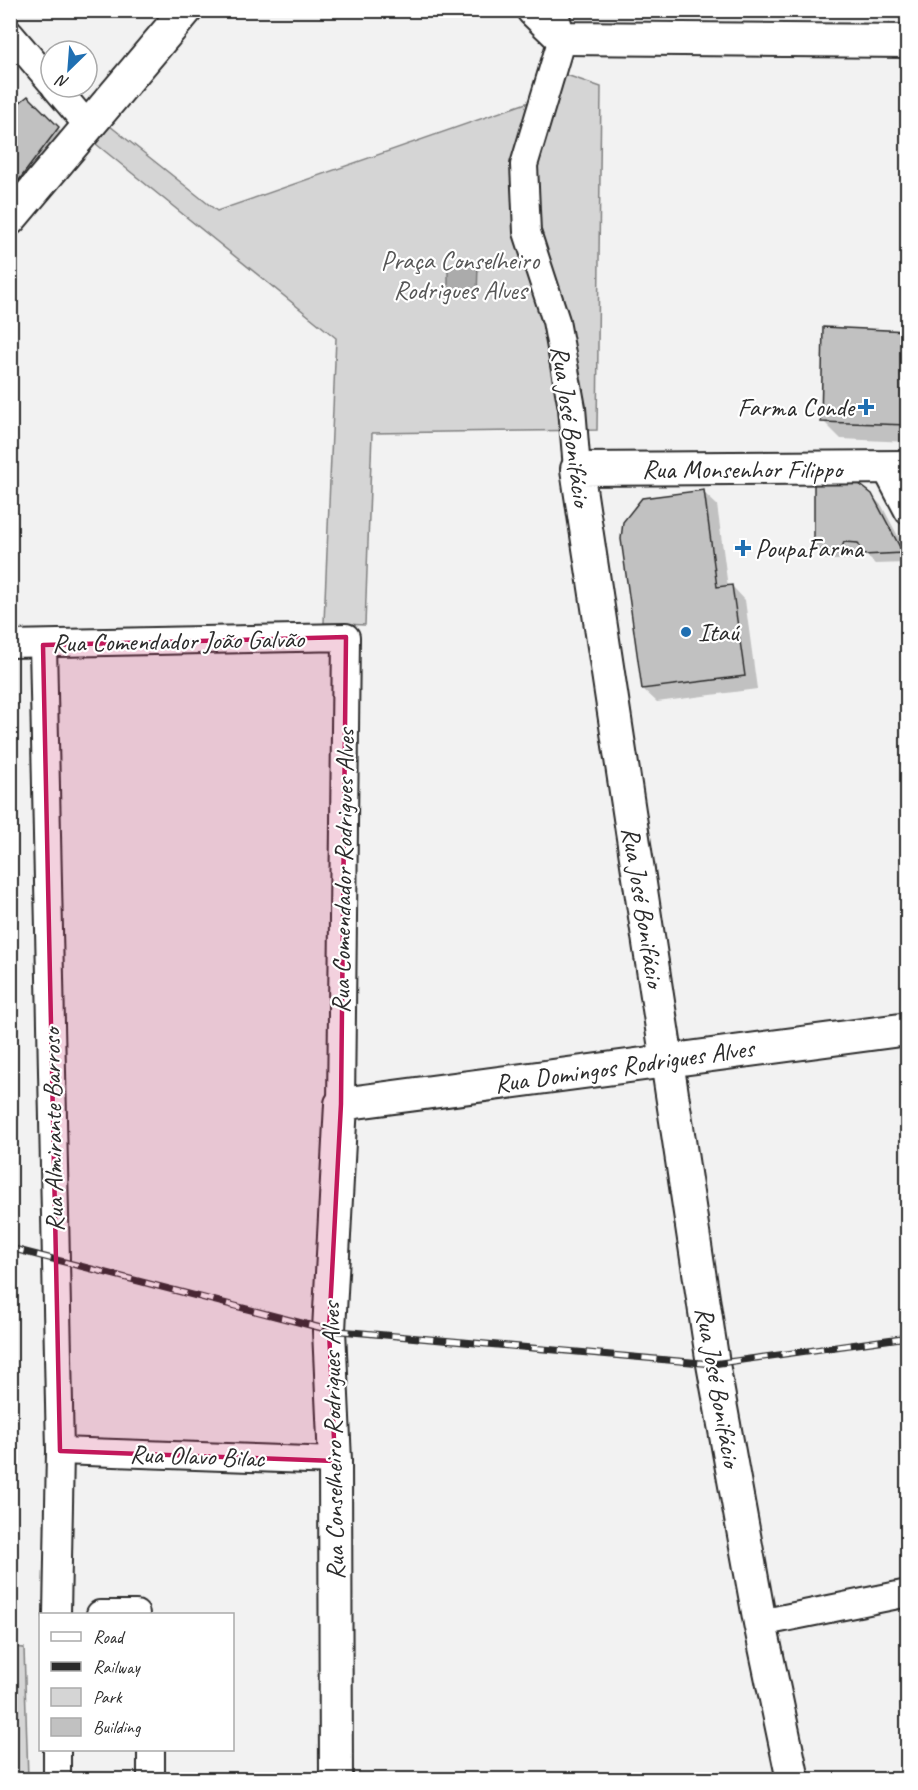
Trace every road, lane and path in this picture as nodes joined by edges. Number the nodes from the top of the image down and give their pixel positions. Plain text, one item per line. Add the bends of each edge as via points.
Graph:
1 (186, 10) edge
2 (533, 10) edge
3 (558, 24) edge
4 (10, 34) edge
5 (908, 41) edge
6 (39, 68) edge
7 (65, 99) edge
8 (89, 127) junction
9 (10, 219) edge
10 (900, 468) edge
11 (577, 469) junction
12 (908, 512) edge
13 (346, 637) joint
14 (10, 644) edge
15 (43, 645) junction
16 (908, 1029) edge
17 (666, 1059) junction
18 (341, 1104) junction
19 (60, 1451) junction
20 (335, 1461) junction
21 (908, 1593) edge
22 (57, 1613) edge
23 (760, 1623) junction
24 (57, 1751) edge
25 (151, 1751) edge
26 (57, 1779) edge
27 (151, 1779) edge
28 (336, 1779) edge
29 (793, 1779) edge

1 - 8 street
2 - 3 street
3 - 5 street
3 - 11 street, Rua José Bonifácio via 524,165 527,232 556,321 572,408
4 - 6 street
7 - 8 street
8 - 9 street
10 - 11 street, Rua Monsenhor Filippo
10 - 12 street
11 - 17 street, Rua José Bonifácio
13 - 15 street, Rua Comendador João Galvão
13 - 18 street, Rua Comendador Rodrigues Alves
14 - 15 street, Rua Comendador João Galvão
15 - 19 street, Rua Almirante Barroso
16 - 17 street, Rua Domingos Rodrigues Alves
17 - 18 street, Rua Domingos Rodrigues Alves
17 - 23 street, Rua José Bonifácio via 712,1364
18 - 20 street, Rua Conselheiro Rodrigues Alves via 329,1330
19 - 20 street, Rua Olavo Bilac
19 - 22 street, Rua Almirante Barroso
20 - 28 street, Rua Conselheiro Rodrigues Alves
21 - 23 street
23 - 29 street, Rua José Bonifácio
24 - 26 street
25 - 27 street

